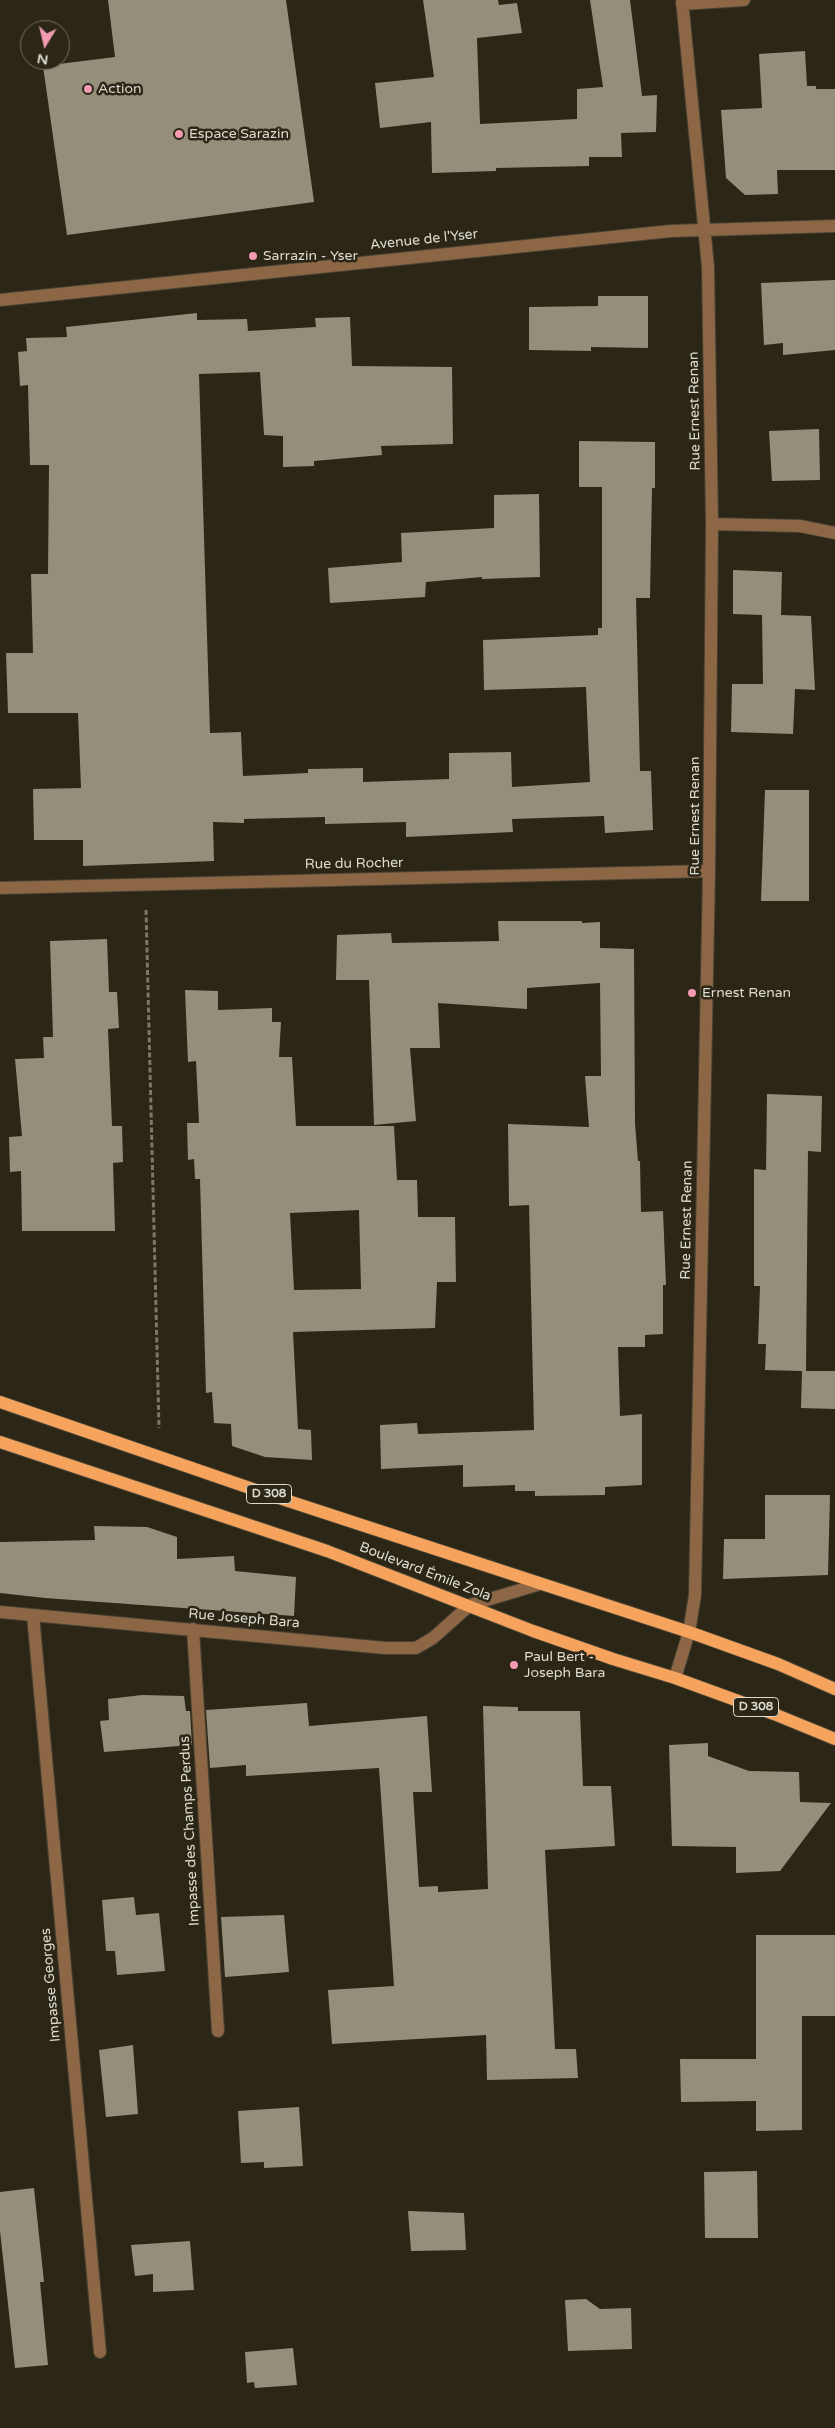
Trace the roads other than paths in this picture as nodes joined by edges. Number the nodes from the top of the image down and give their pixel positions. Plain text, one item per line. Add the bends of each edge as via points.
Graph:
1 (744, 0) edge
2 (682, 2) edge
3 (835, 226) edge
4 (703, 230) junction
5 (0, 300) edge
6 (712, 524) junction
7 (835, 533) edge
8 (710, 871) junction
9 (0, 888) edge
10 (0, 1402) edge
11 (0, 1442) edge
12 (540, 1584) junction
13 (470, 1605) junction
14 (0, 1612) edge
15 (33, 1615) junction
16 (193, 1629) junction
17 (689, 1632) junction
18 (675, 1678) junction
19 (835, 1689) edge
20 (835, 1739) edge
21 (218, 2030) dead end
22 (100, 2352) dead end

1 - 2 street
2 - 4 street, Rue Ernest Renan
3 - 4 street, Avenue de l'Yser
4 - 5 street, Avenue de l'Yser via 395,258
4 - 6 street, Rue Ernest Renan via 708,267
6 - 7 street via 800,526
6 - 8 street, Rue Ernest Renan
8 - 9 street, Rue du Rocher
8 - 17 street, Rue Ernest Renan via 695,1594
10 - 12 main road, Boulevard Émile Zola / D 308
11 - 13 main road, Boulevard Émile Zola / D 308 via 327,1551
12 - 13 street
12 - 17 main road, Boulevard Émile Zola / D 308
13 - 16 street, Rue Joseph Bara via 434,1638 416,1648 385,1648
13 - 18 main road, Boulevard Émile Zola / D 308 via 613,1660
14 - 15 street, Rue Joseph Bara
15 - 16 street, Rue Joseph Bara
15 - 22 street, Impasse Georges
16 - 21 street, Impasse des Champs Perdus
17 - 18 street, Rue Ernest Renan
17 - 19 main road, Boulevard Émile Zola / D 308 via 778,1664
18 - 20 main road, Boulevard Émile Zola / D 308

